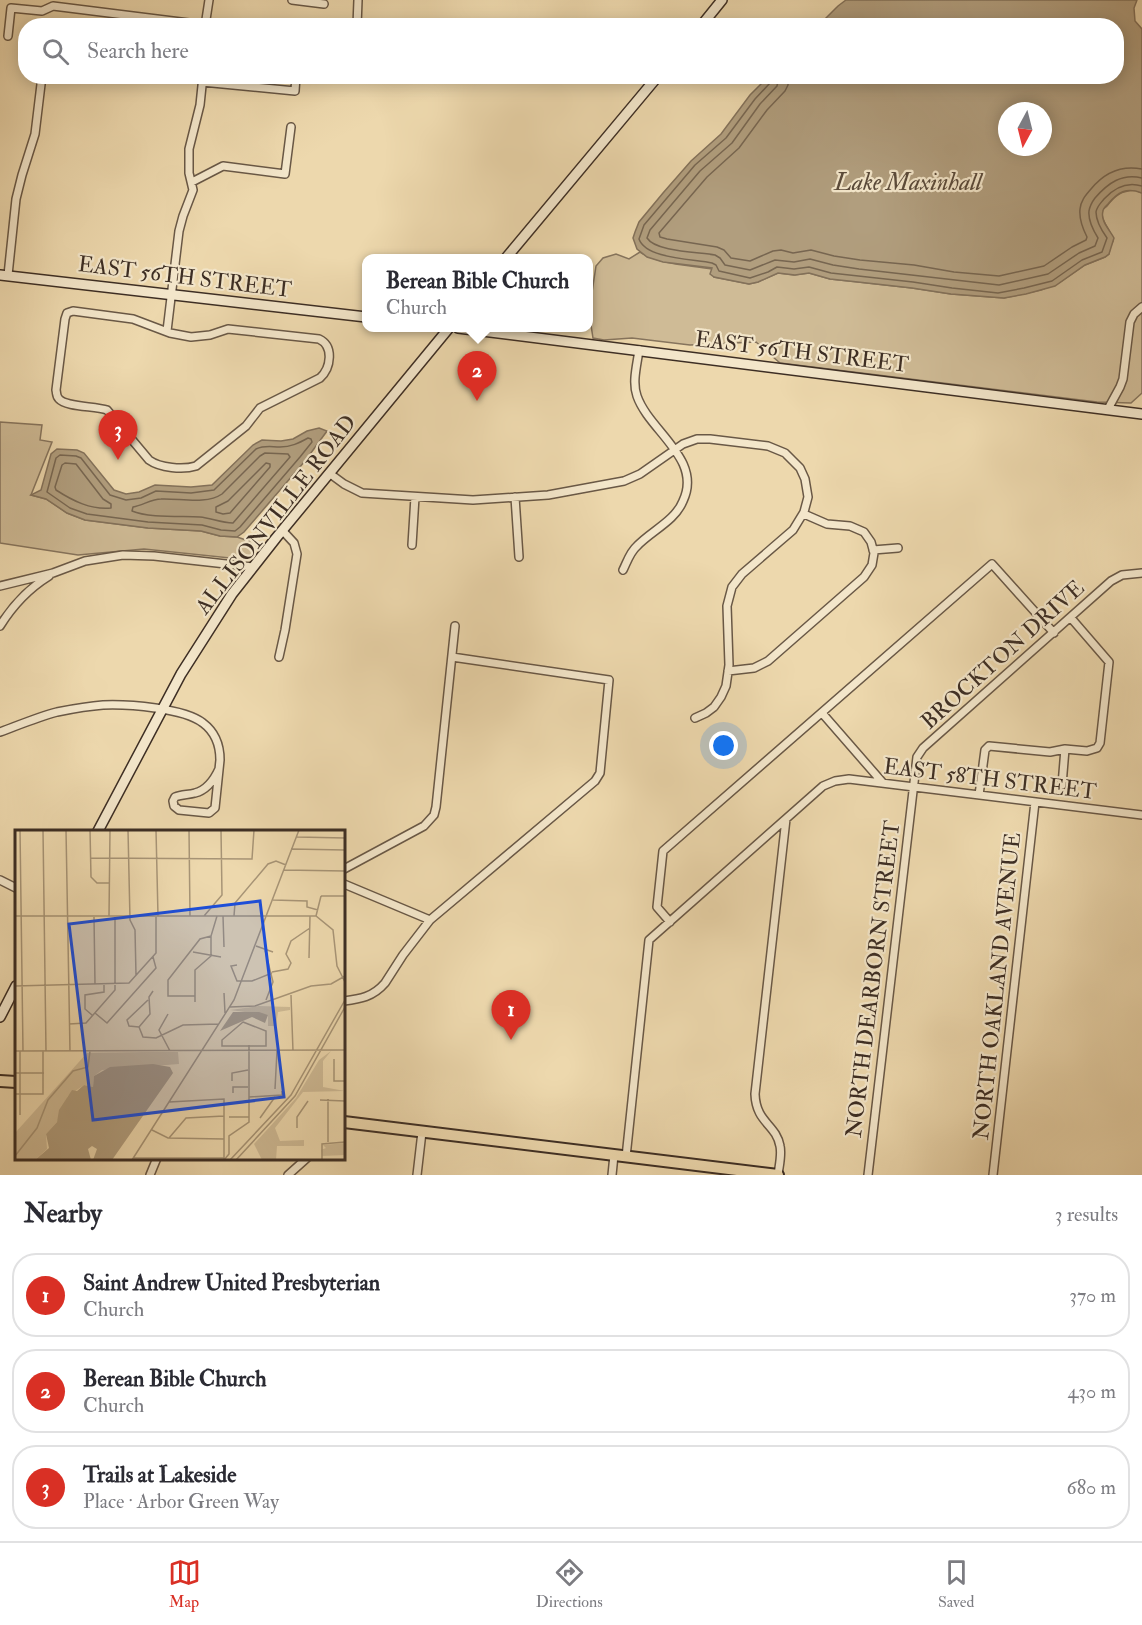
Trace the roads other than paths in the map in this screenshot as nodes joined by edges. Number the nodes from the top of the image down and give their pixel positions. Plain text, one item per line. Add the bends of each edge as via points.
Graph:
1 (209, 0) edge
2 (292, 0) edge
3 (358, 0) edge
4 (722, 0) edge
5 (53, 3) edge
6 (324, 4) dead end
7 (157, 18) edge
8 (206, 18) edge
9 (356, 18) edge
10 (707, 18) edge
11 (8, 36) dead end
12 (41, 84) edge
13 (202, 84) edge
14 (238, 84) edge
15 (296, 84) edge
16 (651, 84) edge
17 (291, 127) dead end
18 (192, 182) junction
19 (509, 254) edge
20 (4, 275) edge
21 (172, 294) junction
22 (1142, 307) edge
23 (362, 317) edge
24 (167, 331) junction
25 (445, 332) edge
26 (497, 332) edge
27 (639, 350) junction
28 (1108, 409) junction
29 (1142, 414) edge
30 (674, 450) junction
31 (329, 473) junction
32 (415, 497) junction
33 (515, 497) junction
34 (804, 514) junction
35 (282, 530) junction
36 (412, 544) dead end
37 (898, 548) dead end
38 (873, 550) junction
39 (519, 557) dead end
40 (253, 567) junction
41 (623, 570) dead end
42 (53, 573) junction
43 (1142, 573) edge
44 (0, 586) edge
45 (1071, 618) junction
46 (0, 626) edge
47 (455, 626) dead end
48 (1054, 633) junction
49 (279, 657) dead end
50 (452, 657) junction
51 (728, 671) junction
52 (162, 710) junction
53 (822, 713) junction
54 (694, 718) dead end
55 (0, 732) edge
56 (1065, 749) junction
57 (219, 768) junction
58 (883, 783) junction
59 (1062, 785) dead end
60 (913, 787) junction
61 (979, 795) junction
62 (1035, 802) junction
63 (1142, 815) edge
64 (786, 819) junction
65 (99, 830) edge
66 (345, 867) edge
67 (0, 879) edge
68 (345, 884) edge
69 (15, 887) edge
70 (430, 921) junction
71 (670, 922) junction
72 (15, 988) edge
73 (345, 1001) edge
74 (0, 1017) edge
75 (0, 1081) edge
76 (15, 1082) edge
77 (345, 1122) edge
78 (422, 1132) junction
79 (614, 1155) junction
80 (626, 1157) junction
81 (156, 1160) edge
82 (305, 1160) edge
83 (150, 1175) edge
84 (288, 1175) edge
85 (417, 1175) edge
86 (612, 1175) edge
87 (778, 1175) edge
88 (868, 1175) edge
89 (993, 1175) edge

1 - 8 street
2 - 6 street
3 - 9 street
4 - 10 street
5 - 7 street
5 - 11 street via 42,11 11,8
12 - 20 street via 37,128 16,196
13 - 18 street via 189,149
14 - 15 street via 295,92
16 - 19 street
17 - 18 street via 285,174 223,166
18 - 21 street via 193,190 179,231
20 - 21 street, EAST 56TH STREET
21 - 23 street, EAST 56TH STREET
21 - 24 street
22 - 28 street via 1130,322 1122,384
24 - 24 street via 197,337 228,329 319,339 329,351 326,371 320,378 260,408 246,426 199,464 188,468 158,464 151,462 107,410 64,402 56,392 65,317 70,311 133,319
25 - 31 street, ALLISONVILLE ROAD
26 - 27 street, EAST 56TH STREET
27 - 28 street, EAST 56TH STREET
27 - 30 street via 635,380 638,399
28 - 29 street, EAST 56TH STREET
30 - 33 street via 624,481
30 - 34 street via 703,439 777,449 790,457 806,479 808,497
30 - 41 street via 687,473 684,500 674,515 635,547
31 - 32 street via 358,492
31 - 35 street, ALLISONVILLE ROAD
32 - 33 street
32 - 36 street
33 - 39 street
34 - 38 street via 827,524 861,530
34 - 51 street via 793,530 732,587 727,608
35 - 40 street, ALLISONVILLE ROAD
35 - 49 street via 294,543 297,554
37 - 38 street
38 - 51 street via 872,565 864,577 786,646 760,666
40 - 42 street via 126,555 85,561
40 - 52 street, ALLISONVILLE ROAD via 208,630
42 - 44 street
42 - 46 street via 24,595
43 - 45 street, BROCKTON DRIVE via 1114,579
45 - 48 street, BROCKTON DRIVE
45 - 56 street via 1106,657 1109,667 1101,743 1089,751
47 - 50 street
48 - 53 street via 992,564
48 - 60 street, BROCKTON DRIVE via 923,748 916,760
50 - 66 street via 434,815 424,826
50 - 70 street via 609,680 597,779
51 - 54 street via 720,700
52 - 55 street via 102,705 58,712
52 - 57 street via 194,718 207,727 218,745
52 - 65 street, ALLISONVILLE ROAD
53 - 58 street
53 - 71 street via 663,851 657,907
56 - 59 street
56 - 61 street via 1050,752 986,747
57 - 57 street via 201,790 175,797 175,807 212,812
58 - 60 street, EAST 58TH STREET
58 - 64 street, EAST 58TH STREET via 835,781
60 - 61 street, EAST 58TH STREET
60 - 88 street, NORTH DEARBORN STREET
61 - 62 street, EAST 58TH STREET
62 - 63 street, EAST 58TH STREET
62 - 89 street, NORTH OAKLAND AVENUE
64 - 71 street
64 - 87 street via 755,1094 759,1115 780,1144
67 - 69 street
68 - 70 street
70 - 73 street via 381,988 368,996
71 - 80 street via 649,940
72 - 74 street
75 - 76 main road
77 - 78 main road
78 - 79 main road
78 - 85 street
79 - 80 main road
79 - 86 street
80 - 87 main road
81 - 83 street
82 - 84 street

